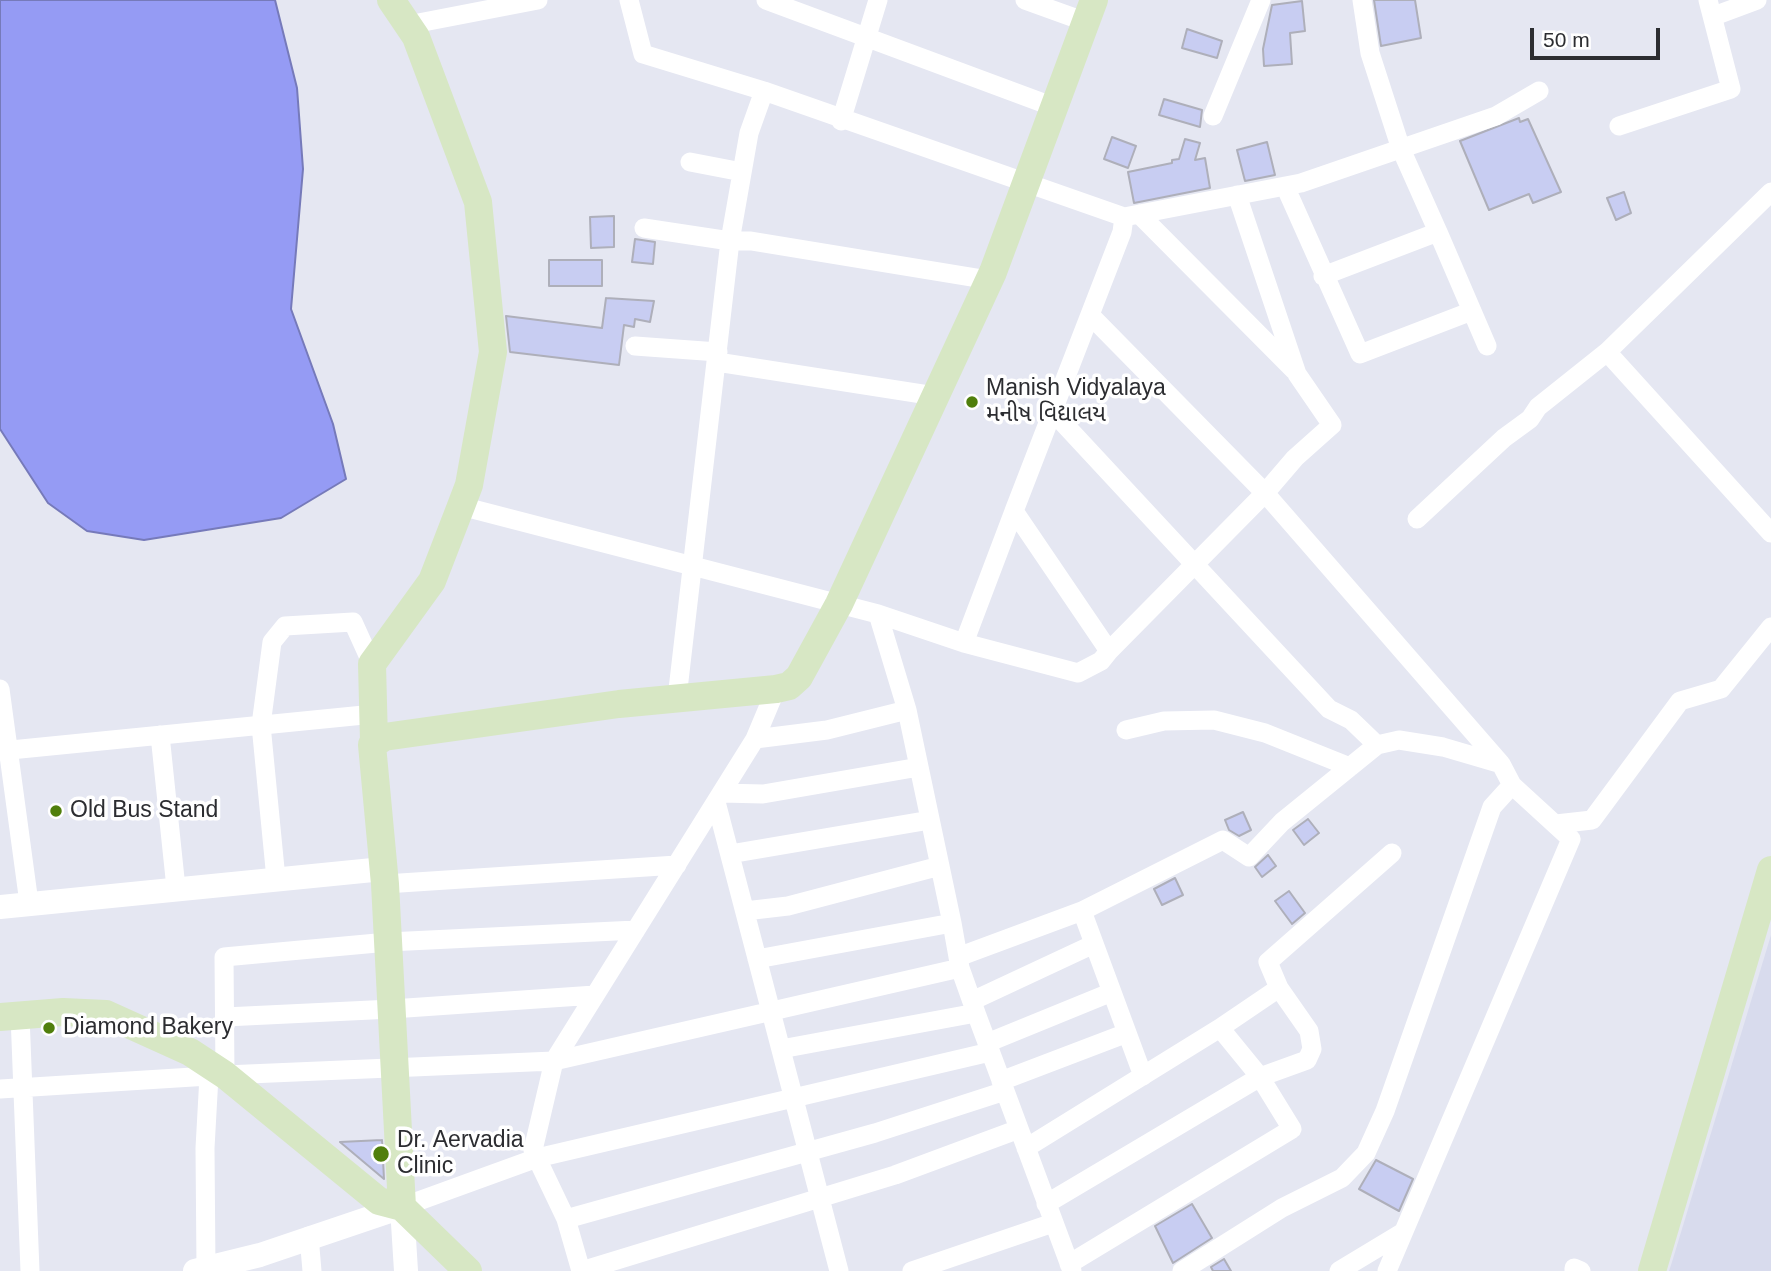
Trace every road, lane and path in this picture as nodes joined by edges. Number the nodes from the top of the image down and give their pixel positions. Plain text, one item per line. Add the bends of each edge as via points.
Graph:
1 (391, 0) edge
2 (538, 0) edge
3 (629, 0) edge
4 (766, 0) edge
5 (878, 0) edge
6 (1025, 0) edge
7 (1261, 0) edge
8 (1362, 0) edge
9 (1757, 0) edge
10 (1711, 8) edge
11 (1090, 11) edge
12 (408, 25) junction
13 (866, 36) junction
14 (764, 91) junction
15 (1539, 91) dead end
16 (1054, 107) junction
17 (1213, 116) dead end
18 (841, 121) junction
19 (1619, 126) dead end
20 (1401, 149) junction
21 (690, 162) dead end
22 (742, 173) junction
23 (1026, 182) junction
24 (1285, 186) junction
25 (1771, 192) edge
26 (1237, 195) junction
27 (1131, 215) junction
28 (644, 228) dead end
29 (1438, 232) junction
30 (730, 242) junction
31 (1323, 276) junction
32 (989, 280) junction
33 (1472, 311) junction
34 (1090, 314) junction
35 (635, 346) dead end
36 (1487, 346) dead end
37 (1607, 352) junction
38 (717, 357) junction
39 (1297, 374) junction
40 (935, 397) junction
41 (1053, 412) junction
42 (1265, 493) junction
43 (461, 506) junction
44 (1014, 511) junction
45 (1418, 519) dead end
46 (1771, 533) edge
47 (1194, 565) junction
48 (695, 567) junction
49 (839, 604) junction
50 (878, 614) junction
51 (1771, 627) edge
52 (964, 643) junction
53 (1109, 651) junction
54 (372, 664) junction
55 (0, 689) edge
56 (776, 690) junction
57 (677, 698) junction
58 (907, 710) junction
59 (261, 725) junction
60 (374, 728) junction
61 (1126, 730) dead end
62 (160, 735) junction
63 (755, 739) junction
64 (1377, 745) junction
65 (5, 750) edge
66 (1501, 764) junction
67 (919, 767) junction
68 (1350, 767) junction
69 (1512, 785) junction
70 (719, 797) junction
71 (930, 820) junction
72 (1556, 824) junction
73 (730, 853) junction
74 (1392, 853) dead end
75 (677, 865) junction
76 (940, 866) junction
77 (1771, 870) edge
78 (384, 877) junction
79 (276, 879) junction
80 (176, 888) junction
81 (29, 903) junction
82 (0, 907) edge
83 (745, 911) junction
84 (1082, 911) junction
85 (952, 923) junction
86 (636, 930) junction
87 (388, 942) junction
88 (1094, 944) junction
89 (757, 959) junction
90 (959, 963) junction
91 (1279, 988) junction
92 (1112, 992) junction
93 (595, 995) junction
94 (974, 1007) junction
95 (392, 1009) junction
96 (771, 1010) junction
97 (10, 1016) edge
98 (225, 1017) junction
99 (1220, 1028) junction
100 (1127, 1033) junction
101 (988, 1047) junction
102 (781, 1049) junction
103 (554, 1061) junction
104 (395, 1068) junction
105 (217, 1075) junction
106 (1143, 1076) junction
107 (1260, 1077) junction
108 (1003, 1086) junction
109 (25, 1088) junction
110 (0, 1089) edge
111 (794, 1099) junction
112 (1019, 1129) junction
113 (1026, 1148) junction
114 (808, 1152) junction
115 (537, 1158) junction
116 (820, 1197) junction
117 (1046, 1204) junction
118 (401, 1207) junction
119 (566, 1219) junction
120 (1053, 1223) junction
121 (1402, 1233) junction
122 (309, 1236) junction
123 (261, 1263) edge
124 (1070, 1268) edge
125 (200, 1270) edge
126 (30, 1271) edge
127 (313, 1271) edge
128 (406, 1271) edge
129 (468, 1271) edge
130 (581, 1271) edge
131 (839, 1271) edge
132 (912, 1271) edge
133 (1182, 1271) edge
134 (1339, 1271) edge
135 (1387, 1271) edge
136 (1574, 1271) edge
137 (1581, 1271) edge
138 (1652, 1271) edge

1 - 12 main road
2 - 12 street
3 - 14 street via 643,54
4 - 13 street
5 - 13 street
6 - 11 street
7 - 17 street
8 - 20 street via 1370,53
9 - 10 street
10 - 19 street via 1731,89
11 - 16 main road
12 - 43 main road via 478,202 493,352 470,485
13 - 16 street
13 - 18 street
14 - 18 street
14 - 22 street via 749,133
15 - 20 street via 1496,116
16 - 23 main road
18 - 23 street
20 - 24 street
20 - 29 street
21 - 22 street
22 - 30 street
23 - 27 street
23 - 32 main road
24 - 26 street
24 - 31 street
25 - 37 street
26 - 27 street
26 - 39 street
27 - 34 street
27 - 39 street
28 - 30 street
29 - 31 street
29 - 33 street
30 - 32 street via 751,240
30 - 38 street
31 - 33 street via 1360,354
32 - 40 main road
33 - 36 street
34 - 41 street
34 - 42 street
35 - 38 street
37 - 45 street via 1538,407
37 - 46 street
38 - 40 street
38 - 48 street
39 - 42 street via 1332,425
40 - 49 main road
41 - 44 street
41 - 47 street
42 - 47 street
42 - 66 street
43 - 48 street
43 - 54 main road via 432,581
44 - 52 street
44 - 53 street
47 - 53 street
47 - 64 street via 1329,709 1351,720
48 - 49 street
48 - 57 street
49 - 50 street
49 - 56 main road via 799,677
50 - 52 street
50 - 58 street
51 - 72 street via 1721,689 1680,701 1592,820
52 - 53 street via 1078,673 1101,661
54 - 59 street via 353,622 285,626 272,642
54 - 60 main road
55 - 65 street
56 - 57 main road
56 - 63 street
57 - 60 main road via 384,737
58 - 63 street via 827,730
58 - 67 street
59 - 60 street
59 - 62 street
59 - 79 street
60 - 78 main road via 371,752
61 - 68 street via 1164,721 1214,720 1265,733
62 - 65 street
62 - 80 street
63 - 70 street
64 - 66 street via 1399,740
64 - 68 street
65 - 81 street
66 - 69 street
67 - 70 street via 764,794
67 - 71 street
68 - 84 street via 1282,822 1249,856 1223,840
69 - 72 street
69 - 133 street via 1492,807 1366,1153 1342,1178 1282,1208
70 - 73 street
70 - 75 street
71 - 73 street
71 - 76 street
72 - 121 street via 1571,839
73 - 83 street
74 - 91 street via 1268,962
75 - 78 street
75 - 86 street
76 - 83 street via 788,906
76 - 85 street
77 - 138 main road
78 - 79 street
78 - 87 main road
79 - 80 street
80 - 81 street
81 - 82 street
83 - 89 street
84 - 88 street
84 - 90 street
85 - 89 street
85 - 90 street
86 - 87 street
86 - 93 street
87 - 95 main road
87 - 98 street via 224,957
88 - 92 street
88 - 94 street
89 - 96 street
90 - 94 street
90 - 96 street
91 - 99 street
91 - 107 street via 1309,1031 1312,1049 1307,1060
92 - 100 street
92 - 101 street
93 - 95 street
93 - 103 street
94 - 101 street
94 - 102 street
95 - 98 street
95 - 104 main road
96 - 102 street
96 - 103 street
97 - 105 main road via 106,1014 190,1052
97 - 109 street
98 - 105 street
99 - 106 street
99 - 107 street
100 - 106 street
100 - 108 street
101 - 108 street
101 - 111 street
102 - 111 street
103 - 104 street
103 - 115 street via 533,1150
104 - 105 street
104 - 118 main road
105 - 109 street
105 - 118 main road via 379,1201
105 - 125 street via 204,1172
106 - 113 street
107 - 117 street
107 - 124 street via 1292,1129
108 - 112 street
108 - 114 street
109 - 110 street
109 - 126 street
111 - 114 street
111 - 115 street
112 - 113 street
112 - 116 street
113 - 117 street
114 - 116 street
114 - 119 street
115 - 118 street
115 - 119 street
116 - 130 street
116 - 131 street
117 - 120 street
118 - 122 street
118 - 128 street
118 - 129 main road
119 - 130 street
120 - 124 street
120 - 132 street
121 - 134 street
121 - 135 street
122 - 123 street
122 - 127 street
123 - 125 street
136 - 137 street

